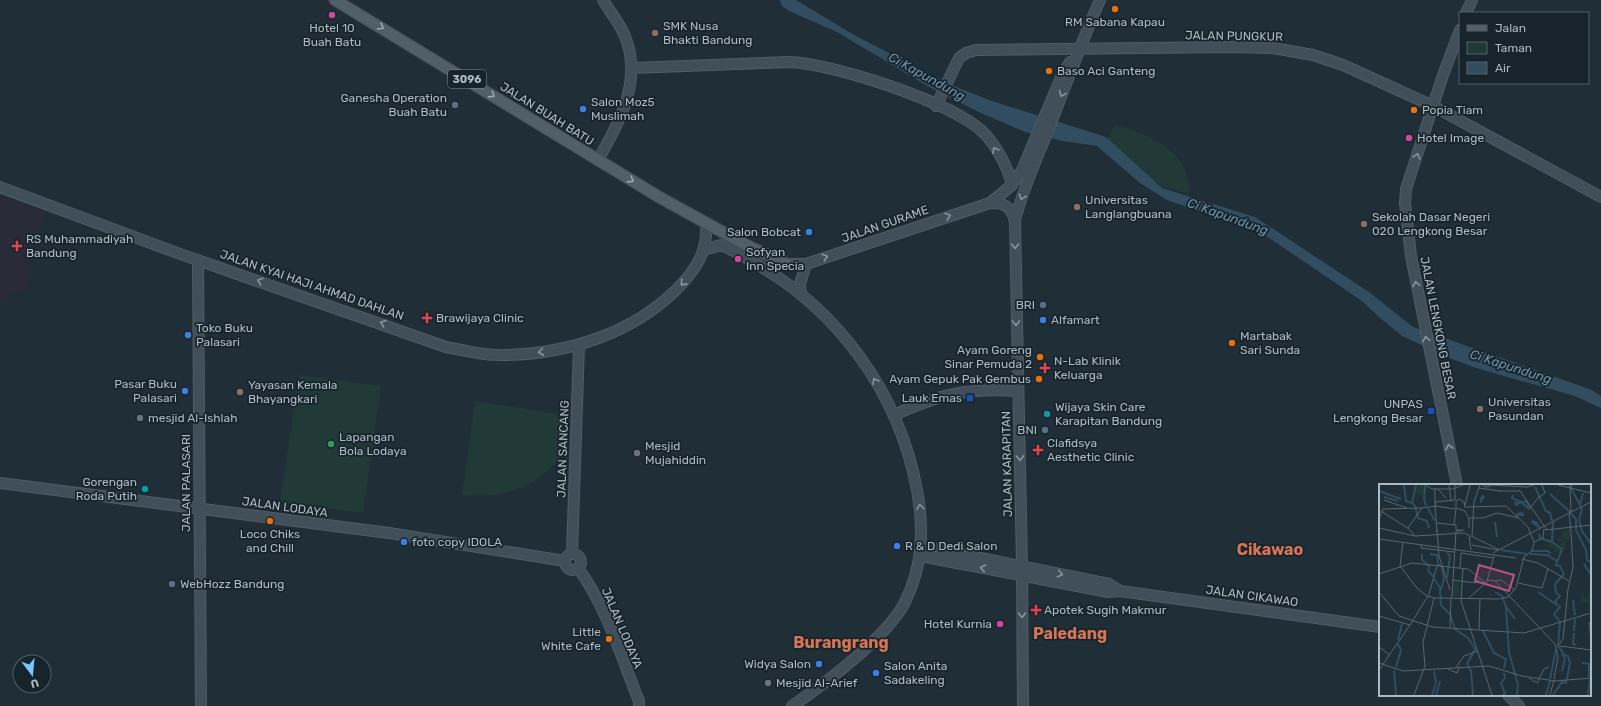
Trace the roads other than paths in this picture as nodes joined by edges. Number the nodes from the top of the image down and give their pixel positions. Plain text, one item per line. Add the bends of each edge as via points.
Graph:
1 (335, 0) edge
2 (603, 0) edge
3 (1100, 0) edge
4 (1472, 0) edge
5 (1466, 12) edge
6 (1459, 33) edge
7 (1077, 50) junction
8 (632, 68) junction
9 (940, 105) junction
10 (1433, 106) junction
11 (1038, 143) junction
12 (598, 160) junction
13 (1012, 185) junction
14 (0, 187) edge
15 (1601, 197) edge
16 (990, 202) junction
17 (1015, 222) junction
18 (706, 223) junction
19 (704, 250) junction
20 (198, 260) junction
21 (787, 264) joint
22 (806, 264) junction
23 (801, 294) junction
24 (579, 344) junction
25 (1018, 391) junction
26 (894, 415) junction
27 (0, 483) edge
28 (1457, 484) edge
29 (199, 508) junction
30 (921, 551) junction
31 (569, 557) junction
32 (1022, 566) junction
33 (1021, 576) junction
34 (1120, 591) junction
35 (1379, 627) edge
36 (1509, 696) edge
37 (641, 704) edge
38 (201, 706) edge
39 (792, 706) edge
40 (1022, 706) edge
41 (1519, 706) edge

1 -> 12 main road, JALAN BUAH BATU / 3096
2 - 8 street via 626,38
3 - 7 street
4 - 5 street
6 - 10 street, JALAN LENGKONG BESAR
7 - 9 street, JALAN PUNGKUR via 976,50 966,53 959,58
7 - 10 street, JALAN PUNGKUR via 1273,48 1313,55 1343,65
7 - 11 street via 1069,78 1051,110
8 - 9 street via 810,63 837,69
8 - 12 street via 626,107
13 -> 9 street via 995,147 982,132
10 - 15 street, JALAN PUNGKUR
28 -> 10 street, JALAN LENGKONG BESAR via 1410,256 1405,203 1406,190
11 - 13 street, JALAN GURAME
11 -> 17 street
12 -> 18 main road, JALAN BUAH BATU / 3096
13 - 16 street, JALAN GURAME
14 - 20 street, JALAN KYAI HAJI AHMAD DAHLAN
16 - 17 street via 999,202 1007,206 1013,213
22 -> 16 street, JALAN GURAME
17 -> 25 street, JALAN KARAPITAN
18 - 19 street, JALAN KYAI HAJI AHMAD DAHLAN
18 - 21 main road, JALAN BUAH BATU
19 - 23 street via 714,245 726,247 774,274
19 -> 24 street, JALAN KYAI HAJI AHMAD DAHLAN via 694,270 665,301 635,322 602,338
24 -> 20 street, JALAN KYAI HAJI AHMAD DAHLAN via 543,352 506,355 475,353 446,347
20 - 29 street, JALAN PALASARI
21 - 22 street, JALAN GURAME
22 - 23 street via 800,284
26 -> 23 street via 868,368 853,347
24 - 31 street, JALAN SANCANG
25 - 26 street via 957,392 924,401
25 -> 32 street, JALAN KARAPITAN
30 -> 26 street via 920,509 914,477 906,445
27 - 29 street, JALAN LODAYA
29 - 31 street, JALAN LODAYA
29 - 38 street, JALAN PALASARI
30 - 32 street, JALAN CIKAWAO
33 -> 30 street, JALAN CIKAWAO
30 - 39 street via 910,592 893,620 832,676
31 - 37 street, JALAN LODAYA via 576,555 580,559 578,568 601,609
32 - 33 street, JALAN KARAPITAN
32 -> 34 street, JALAN CIKAWAO via 1109,584
33 - 34 street, JALAN CIKAWAO via 1108,592
33 -> 40 street, JALAN KARAPITAN
34 - 35 street, JALAN CIKAWAO
36 - 41 street

